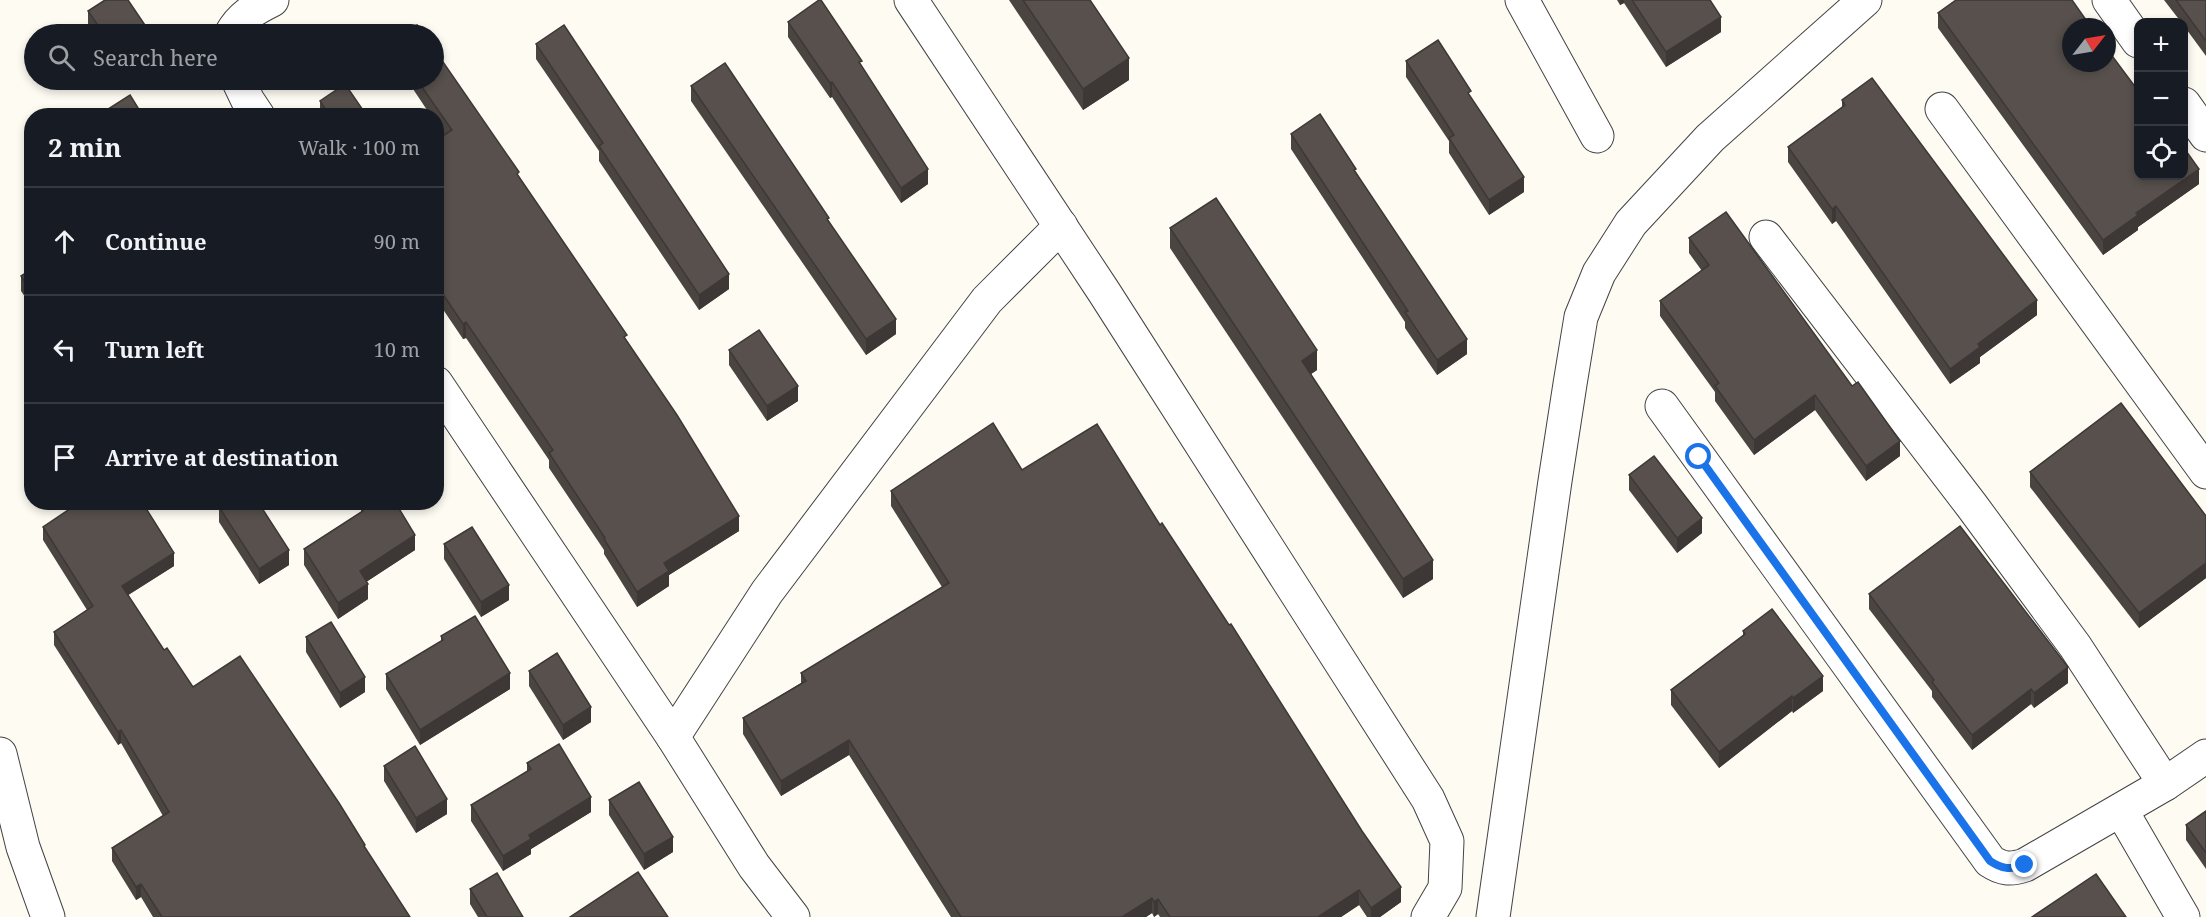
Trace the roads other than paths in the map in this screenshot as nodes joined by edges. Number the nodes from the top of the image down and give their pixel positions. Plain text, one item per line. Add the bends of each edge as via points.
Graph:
1 (272, 0) edge
2 (911, 0) edge
3 (1522, 0) edge
4 (1865, 0) edge
5 (2109, 0) edge
6 (236, 24) edge
7 (2134, 34) edge
8 (243, 90) edge
9 (253, 108) edge
10 (1942, 109) dead end
11 (2188, 110) edge
12 (2206, 135) edge
13 (1598, 136) dead end
14 (1061, 226) junction
15 (1766, 237) dead end
16 (444, 395) edge
17 (1662, 406) dead end
18 (2206, 472) edge
19 (673, 736) junction
20 (0, 754) edge
21 (2206, 756) edge
22 (2165, 784) junction
23 (2121, 810) junction
24 (792, 916) edge
25 (48, 917) edge
26 (1428, 917) edge
27 (1494, 917) edge
28 (2183, 917) edge

1 - 6 street
2 - 14 street
3 - 13 street
4 - 27 street via 1710,138 1631,223 1599,273 1581,317
5 - 7 street
8 - 9 street
10 - 18 street
11 - 12 street
14 - 19 street via 987,300 951,347 767,592
14 - 26 street via 1428,799 1447,841 1445,888
15 - 22 street via 2075,645
16 - 19 street
17 - 23 street via 1990,861 2001,868 2025,865
19 - 24 street via 754,866
20 - 25 street via 23,847
21 - 22 street
22 - 23 street
23 - 28 street

